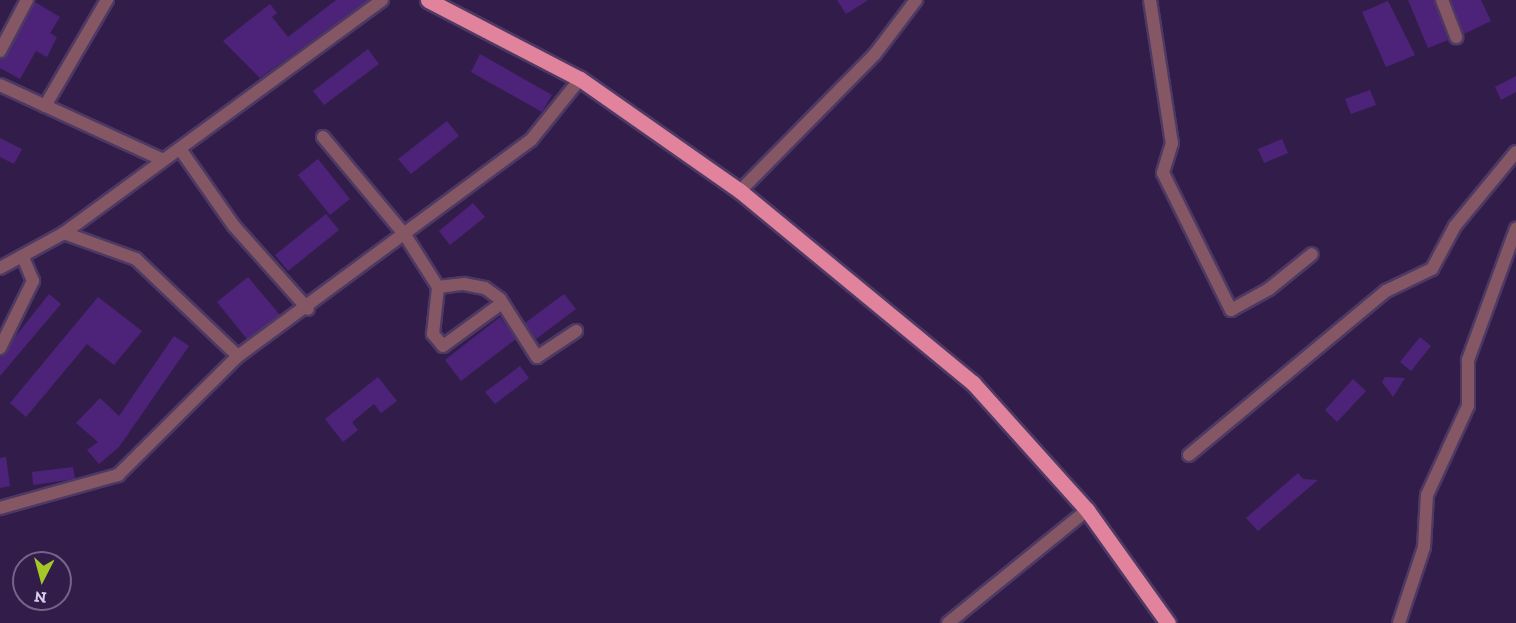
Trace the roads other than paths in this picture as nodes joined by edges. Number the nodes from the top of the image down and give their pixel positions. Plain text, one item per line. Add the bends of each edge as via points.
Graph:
1 (27, 0) edge
2 (107, 0) edge
3 (382, 0) edge
4 (428, 0) edge
5 (916, 0) edge
6 (1150, 0) edge
7 (1443, 0) edge
8 (1456, 37) dead end
9 (0, 51) edge
10 (580, 79) junction
11 (0, 85) edge
12 (45, 106) junction
13 (323, 137) dead end
14 (180, 149) junction
15 (1516, 152) edge
16 (163, 160) junction
17 (741, 190) junction
18 (1516, 229) edge
19 (64, 233) junction
20 (405, 235) junction
21 (1312, 254) dead end
22 (23, 258) junction
23 (0, 268) edge
24 (438, 287) junction
25 (502, 303) junction
26 (308, 309) junction
27 (576, 331) dead end
28 (0, 348) edge
29 (238, 356) junction
30 (1189, 455) dead end
31 (0, 508) edge
32 (1087, 510) junction
33 (948, 623) edge
34 (1168, 623) edge
35 (1399, 623) edge

1 - 9 street
2 - 12 street
3 - 14 street
4 - 10 main road
5 - 17 street via 875,54
6 - 21 street via 1172,143 1163,173 1231,310 1269,289
7 - 8 street
10 - 17 main road
10 - 20 street via 531,140
11 - 12 street
12 - 16 street
13 - 20 street
14 - 16 street
14 - 26 street via 234,226
15 - 30 street via 1455,226 1432,269 1386,291
16 - 19 street
17 - 32 main road via 974,383
18 - 35 street via 1467,360 1468,406 1427,495 1424,547
19 - 22 street
19 - 29 street via 136,259
20 - 24 street
20 - 26 street
22 - 23 street
22 - 28 street via 33,281
24 - 25 street via 485,288
24 - 25 street via 431,330 443,346
25 - 27 street via 537,357
26 - 29 street
29 - 31 street via 118,475
32 - 33 street
32 - 34 main road

